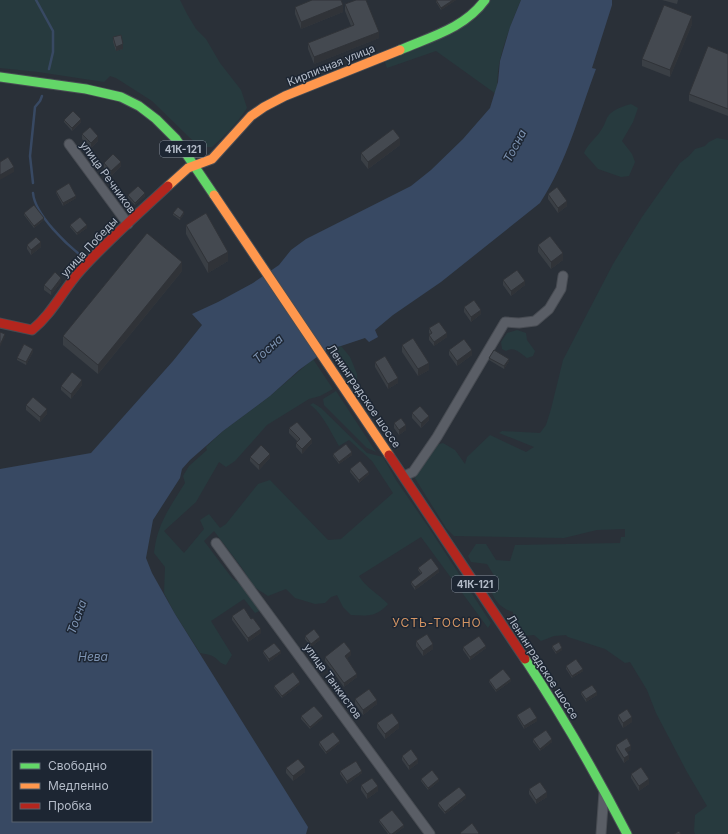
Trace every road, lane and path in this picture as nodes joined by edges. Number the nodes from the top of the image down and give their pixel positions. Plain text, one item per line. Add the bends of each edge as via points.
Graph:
1 (485, 0) edge
2 (0, 77) edge
3 (69, 144) dead end
4 (196, 166) junction
5 (128, 224) junction
6 (563, 276) dead end
7 (0, 323) edge
8 (404, 476) junction
9 (216, 542) dead end
10 (604, 790) junction
11 (430, 834) edge
12 (601, 834) edge
13 (627, 834) edge

1 - 4 main road, Кирпичная улица via 472,15 448,30 275,100 250,116 212,159
2 - 4 main road, Ленинградское шоссе / 41К-121 via 86,89 130,101 156,119 176,139
3 - 5 street, улица Речников
4 - 5 main road, улица Победы via 188,168
4 - 8 main road, Ленинградское шоссе / 41К-121
5 - 7 main road, улица Победы via 79,272 41,324 32,330
6 - 8 street via 561,289 549,310 534,321 505,322 437,436 413,472
8 - 10 main road, Ленинградское шоссе / 41К-121 via 542,685
9 - 11 street, улица Танкистов
10 - 12 street
10 - 13 main road, Ленинградское шоссе / 41К-121

